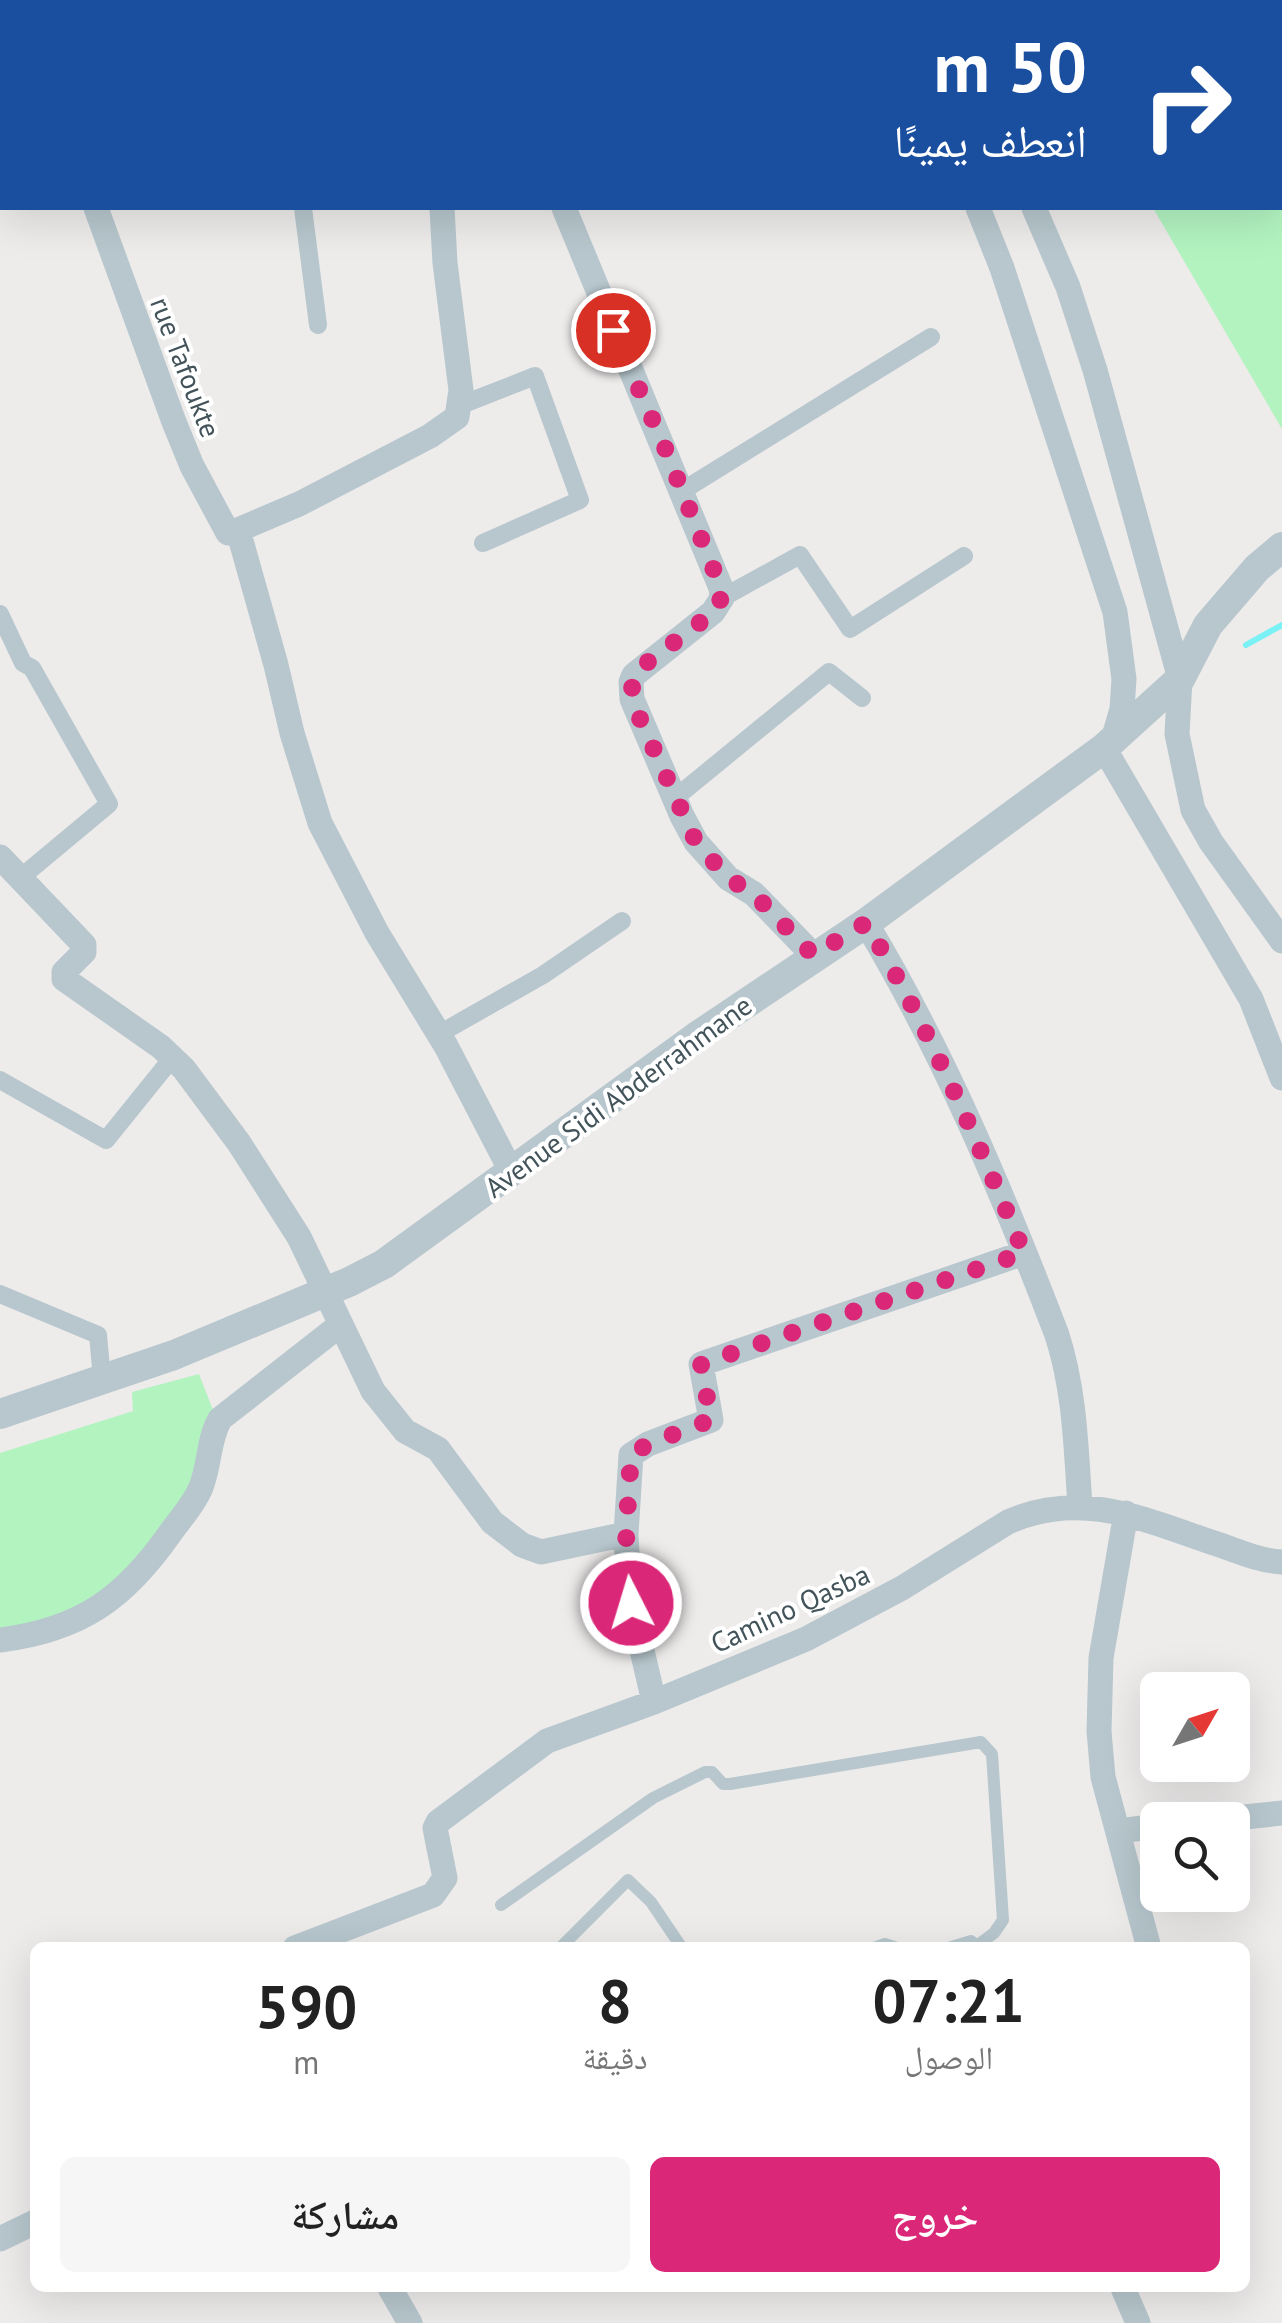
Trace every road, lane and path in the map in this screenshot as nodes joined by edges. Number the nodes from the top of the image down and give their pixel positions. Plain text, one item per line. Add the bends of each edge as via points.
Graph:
1 (97, 210) edge
2 (303, 210) edge
3 (442, 210) edge
4 (565, 210) edge
5 (979, 210) edge
6 (1035, 210) edge
7 (318, 325) dead end
8 (931, 337) dead end
9 (460, 405) junction
10 (682, 490) junction
11 (238, 530) junction
12 (483, 543) dead end
13 (1282, 547) edge
14 (964, 556) dead end
15 (722, 598) junction
16 (0, 614) edge
17 (1180, 679) junction
18 (862, 698) dead end
19 (1108, 744) junction
20 (675, 798) junction
21 (0, 857) edge
22 (19, 879) junction
23 (622, 921) dead end
24 (866, 923) junction
25 (1282, 941) edge
26 (813, 955) junction
27 (439, 1034) junction
28 (173, 1058) junction
29 (1282, 1078) edge
30 (0, 1080) edge
31 (512, 1173) junction
32 (1024, 1253) junction
33 (325, 1290) junction
34 (0, 1294) edge
35 (340, 1325) junction
36 (102, 1379) junction
37 (0, 1414) edge
38 (1080, 1506) junction
39 (1126, 1513) junction
40 (626, 1534) junction
41 (1282, 1562) edge
42 (0, 1640) edge
43 (654, 1702) junction
44 (1282, 1813) edge
45 (1250, 1816) edge
46 (1140, 1828) edge
47 (1119, 1831) junction
48 (501, 1906) dead end
49 (311, 1942) edge
50 (566, 1942) edge
51 (678, 1942) edge
52 (983, 1942) edge
53 (1147, 1942) edge
54 (30, 2225) edge
55 (0, 2240) edge
56 (392, 2292) edge
57 (1125, 2292) edge
58 (410, 2323) edge
59 (1138, 2323) edge

1 - 11 street, rue Tafoukte via 192,466 228,533
2 - 7 street
3 - 9 street
4 - 10 street
5 - 19 street via 1115,612 1124,679 1122,709
6 - 17 street via 1095,370
8 - 10 street
9 - 11 street via 457,417 430,436
9 - 12 street via 535,376 580,500
10 - 15 street
11 - 27 street via 320,823
13 - 17 street via 1208,625
14 - 15 street via 850,630 800,556
15 - 20 street via 631,682 637,712
16 - 22 street via 109,804
17 - 19 street, Avenue Sidi Abderrahmane
17 - 25 street via 1177,734 1193,810
18 - 20 street via 829,672
19 - 24 street, Avenue Sidi Abderrahmane
19 - 29 street via 1252,999
20 - 26 street via 696,842 718,868 754,894
21 - 22 street
22 - 28 street via 84,946 64,979
23 - 27 street
24 - 26 street, Avenue Sidi Abderrahmane
24 - 32 street via 963,1108
26 - 31 street, Avenue Sidi Abderrahmane
27 - 31 street
28 - 30 street via 106,1140
28 - 33 street via 239,1143
31 - 33 street, Avenue Sidi Abderrahmane via 384,1264
32 - 38 street via 1067,1366
32 - 40 street via 701,1364 711,1420 633,1451
33 - 35 street
33 - 36 street, Avenue Sidi Abderrahmane
34 - 36 street via 98,1335
35 - 40 street via 398,1425 438,1448 508,1535 548,1552
35 - 42 street via 220,1419 201,1489 118,1596 55,1629
36 - 37 street, Avenue Sidi Abderrahmane
38 - 39 street, Camino Qasba
38 - 43 street, Camino Qasba via 1008,1522 852,1617
39 - 41 street, Camino Qasba
39 - 47 street via 1098,1696 1103,1777
40 - 43 street via 631,1603
43 - 49 street, Camino Qasba via 547,1741 442,1818 435,1828 445,1878 433,1895
44 - 45 street
46 - 47 street
47 - 53 street
48 - 52 lane via 653,1798 705,1772 730,1784 981,1742 992,1754 1003,1920
50 - 51 lane via 628,1880
54 - 55 street
56 - 58 street
57 - 59 street

